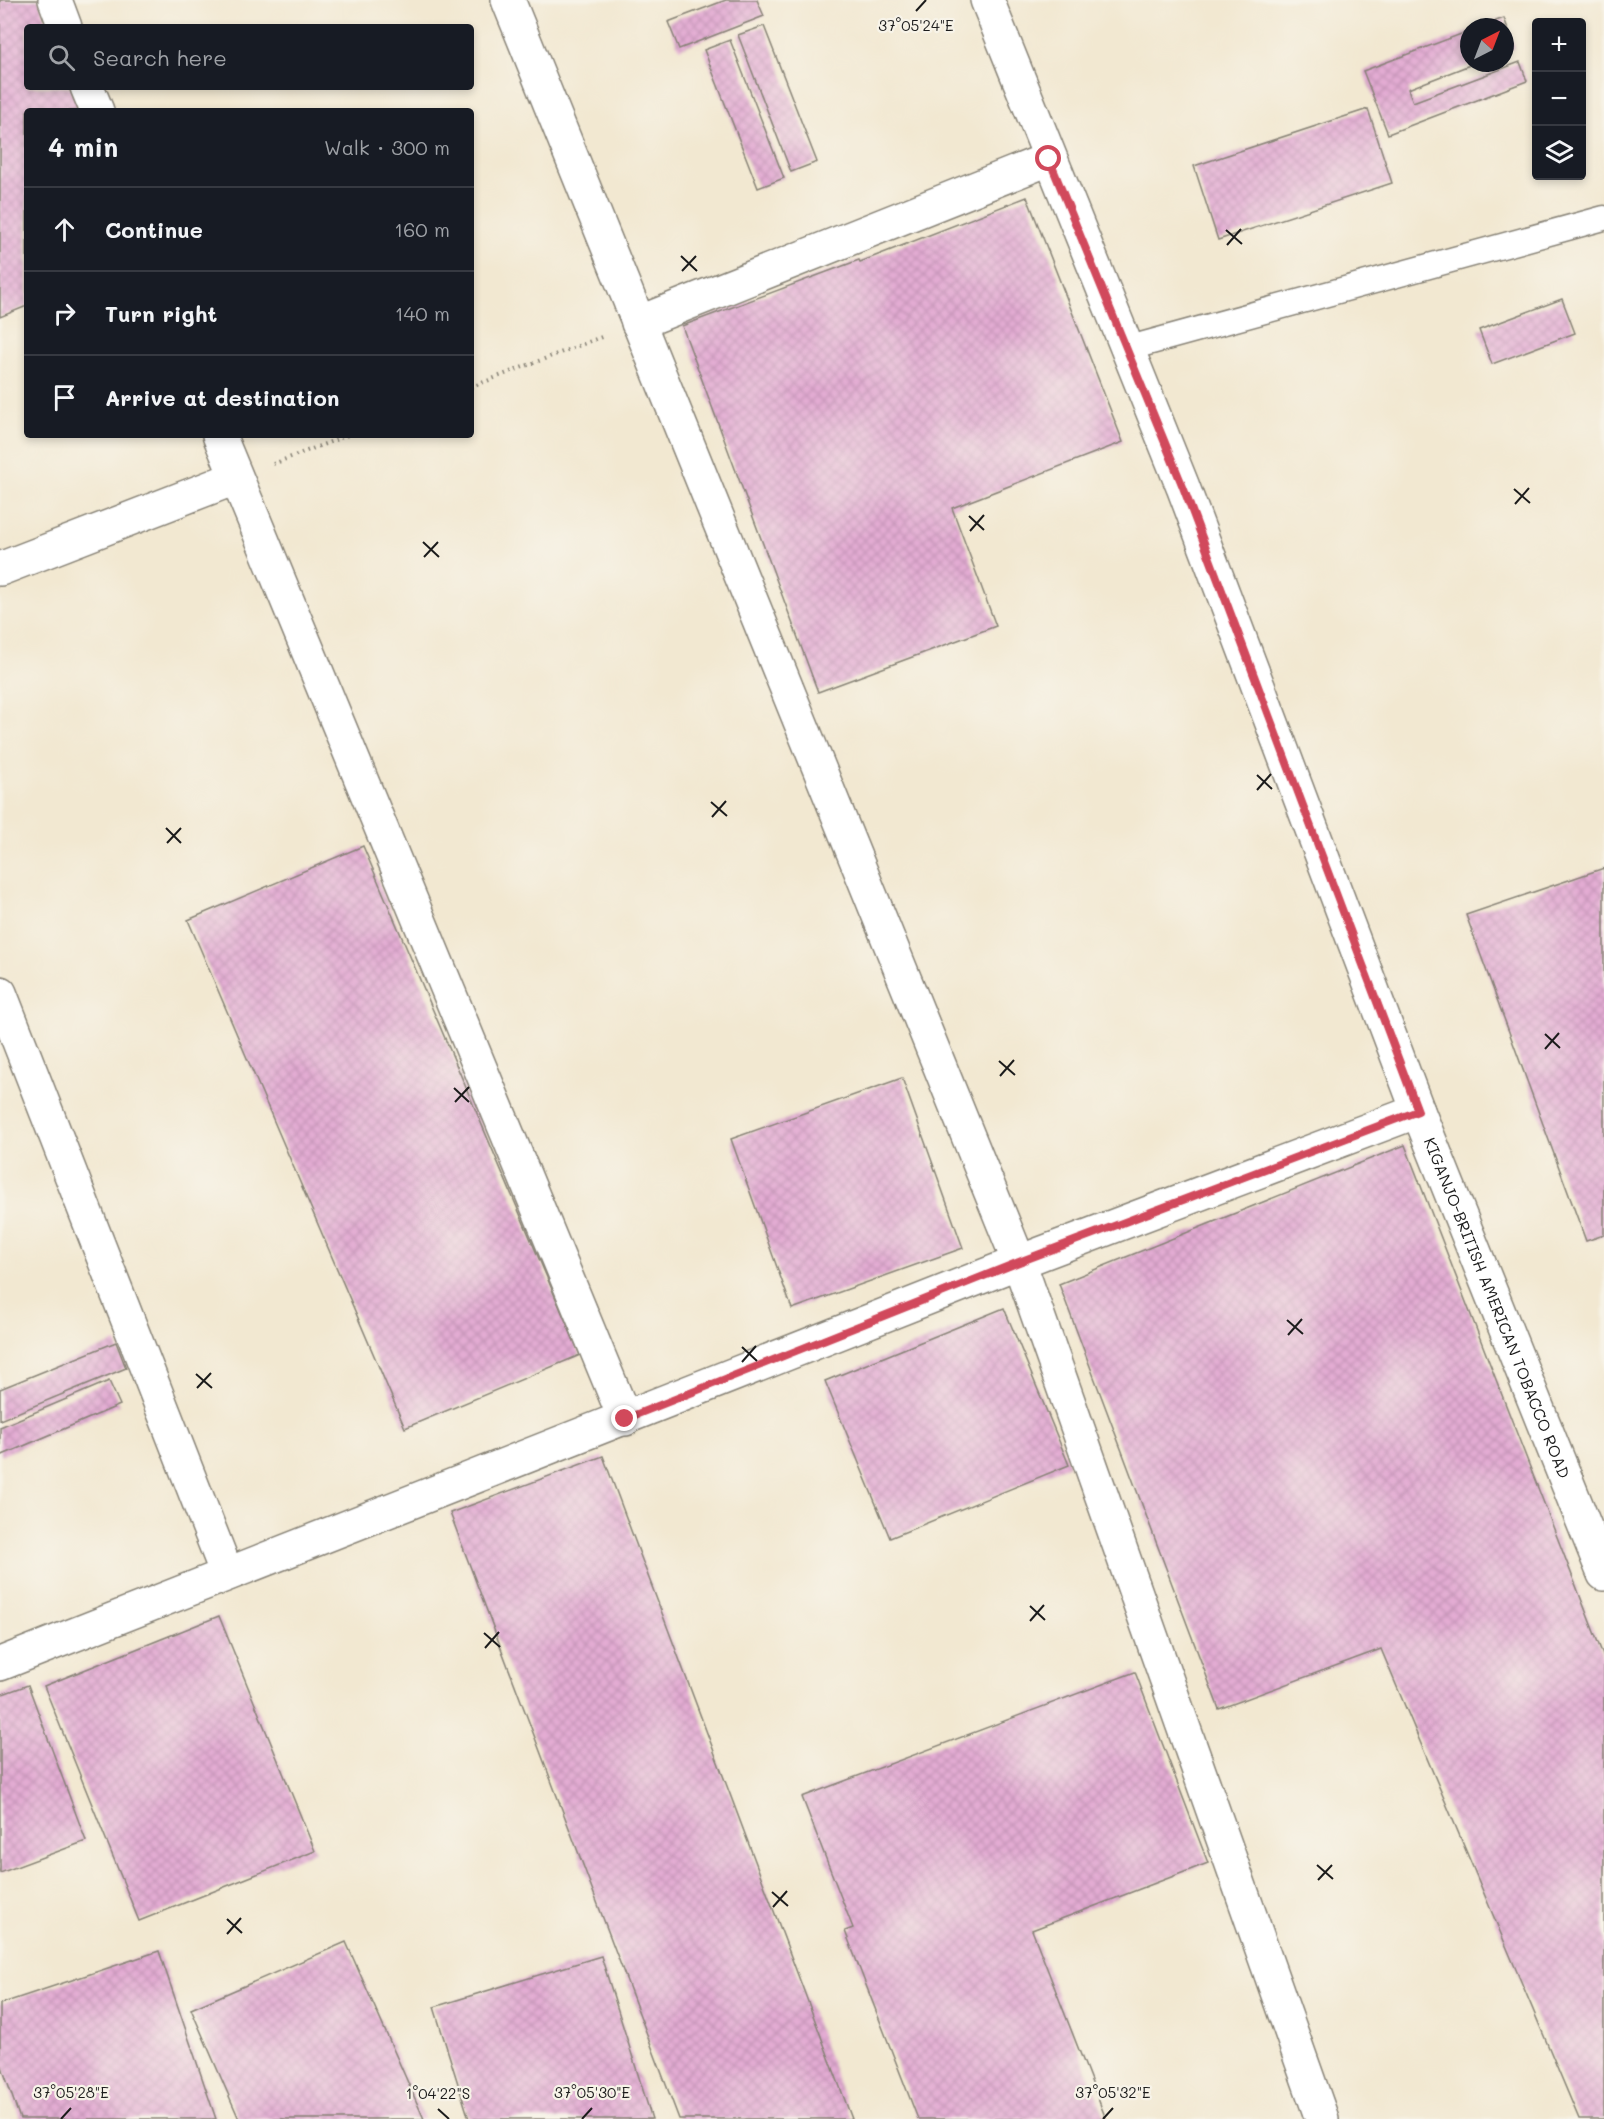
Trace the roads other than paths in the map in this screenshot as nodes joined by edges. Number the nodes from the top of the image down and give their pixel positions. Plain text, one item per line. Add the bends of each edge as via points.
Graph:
1 (55, 0) edge
2 (508, 0) edge
3 (987, 0) edge
4 (64, 24) edge
5 (88, 90) edge
6 (96, 108) edge
7 (1049, 159) junction
8 (1604, 218) edge
9 (638, 323) junction
10 (1126, 348) junction
11 (220, 438) edge
12 (235, 478) junction
13 (0, 569) edge
14 (0, 993) edge
15 (1418, 1111) junction
16 (1019, 1262) junction
17 (625, 1419) junction
18 (227, 1574) junction
19 (1604, 1574) edge
20 (0, 1664) edge
21 (1322, 2119) edge

1 - 4 street
2 - 9 street
3 - 7 street, KIGANJO-BRITISH AMERICAN TOBACCO ROAD
5 - 6 street
7 - 9 street
7 - 10 street, KIGANJO-BRITISH AMERICAN TOBACCO ROAD
8 - 10 lane
9 - 16 street
10 - 15 street, KIGANJO-BRITISH AMERICAN TOBACCO ROAD via 1183,487
11 - 12 street
12 - 13 street
12 - 17 street
14 - 18 street
15 - 16 street
15 - 19 street, KIGANJO-BRITISH AMERICAN TOBACCO ROAD
16 - 17 street
16 - 21 street
17 - 18 street
18 - 20 street

